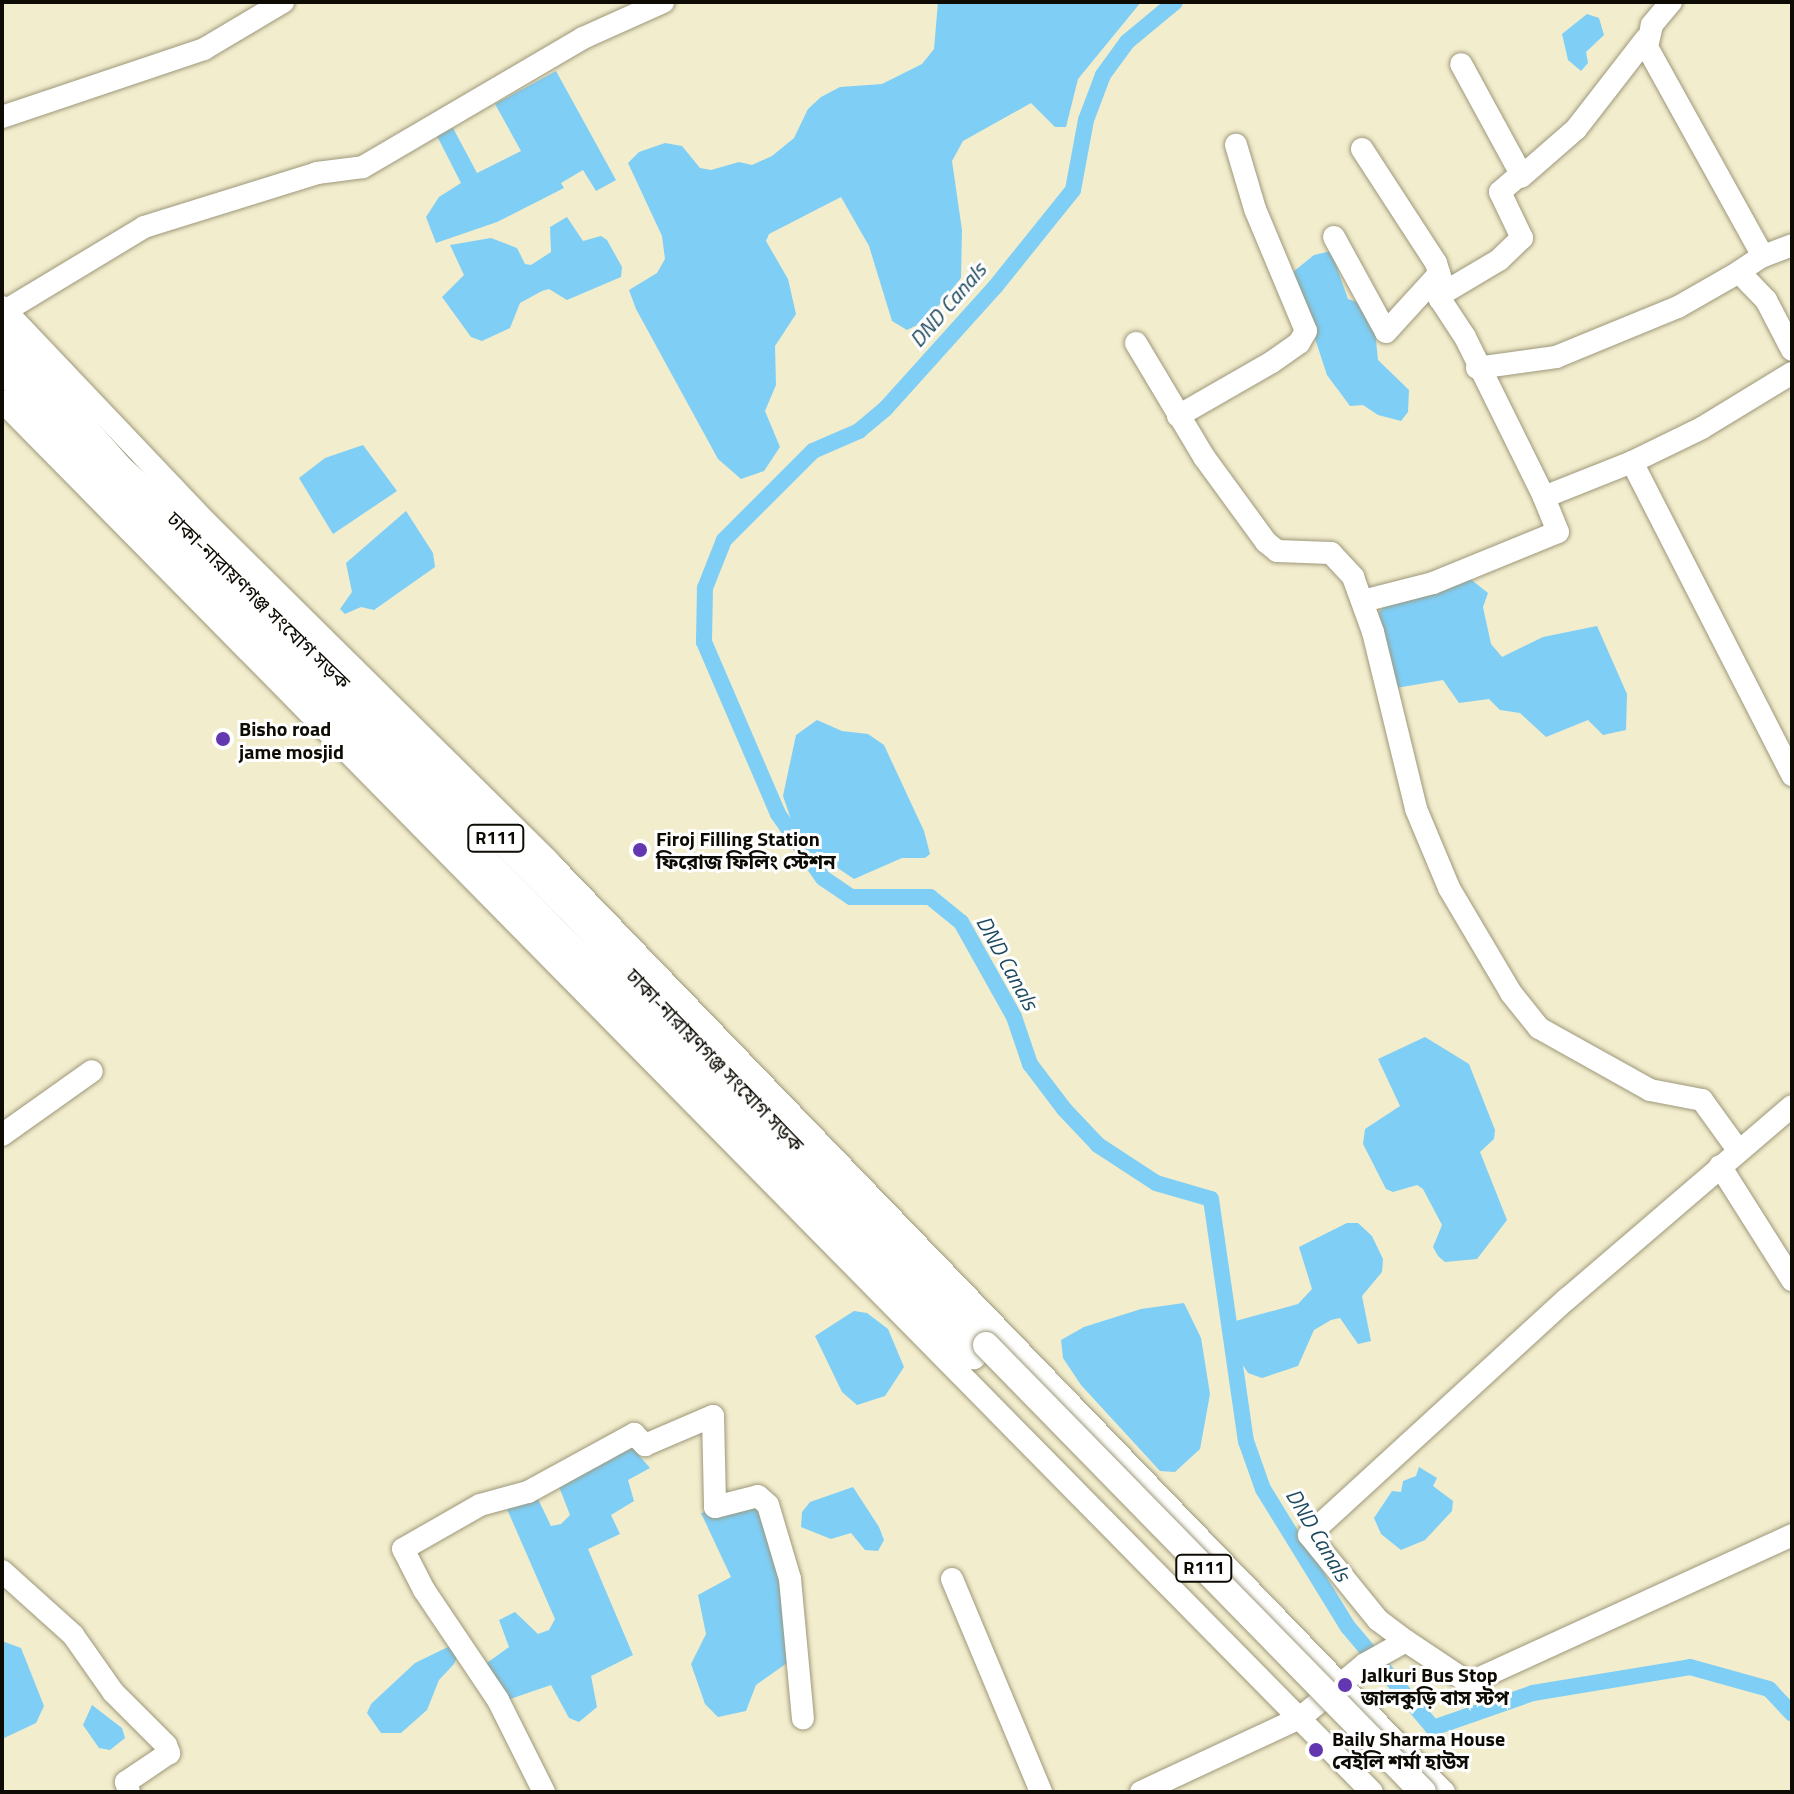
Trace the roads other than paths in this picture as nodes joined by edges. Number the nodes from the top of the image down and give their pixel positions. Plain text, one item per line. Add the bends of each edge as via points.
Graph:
1 (283, 2) edge
2 (663, 2) edge
3 (1671, 2) edge
4 (1645, 40) junction
5 (1461, 64) dead end
6 (2, 117) edge
7 (1236, 145) dead end
8 (1362, 149) dead end
9 (1521, 177) junction
10 (1334, 237) dead end
11 (1792, 245) edge
12 (1761, 257) junction
13 (1739, 272) junction
14 (1442, 283) junction
15 (3, 318) edge
16 (1136, 343) dead end
17 (1792, 350) edge
18 (1477, 368) junction
19 (2, 369) edge
20 (1792, 373) edge
21 (2, 401) edge
22 (1178, 416) junction
23 (1632, 462) junction
24 (1544, 497) junction
25 (1363, 601) junction
26 (285, 670) junction
27 (1792, 775) edge
28 (643, 1003) junction
29 (92, 1071) dead end
30 (1792, 1106) edge
31 (2, 1135) edge
32 (1738, 1150) junction
33 (1720, 1166) junction
34 (1792, 1280) edge
35 (933, 1302) junction
36 (980, 1350) junction
37 (1792, 1535) edge
38 (2, 1571) edge
39 (952, 1579) dead end
40 (1400, 1646) junction
41 (1341, 1683) junction
42 (803, 1718) dead end
43 (1300, 1718) junction
44 (129, 1792) edge
45 (544, 1792) edge
46 (1041, 1792) edge
47 (1141, 1792) edge
48 (1372, 1792) edge
49 (1397, 1792) edge
50 (1423, 1792) edge
51 (1444, 1792) edge

1 - 6 street via 204,49
2 - 15 street via 583,38 363,167 317,173 144,227
3 - 4 street
4 - 9 street via 1576,129
4 - 12 street
5 - 9 street
7 - 22 street via 1250,194 1306,331 1272,362
8 - 14 street
9 - 14 street via 1500,192 1522,238 1518,246
10 - 14 street via 1386,332
11 - 12 street
12 - 13 street
13 - 17 street via 1766,300
13 - 18 street via 1678,307 1556,357
14 - 18 street via 1440,299 1465,337
15 - 28 main road, ঢাকা-নারায়ণগঞ্জ সংযোগ সড়ক / R111 via 120,468 200,528 377,703
16 - 22 street
18 - 24 street
19 - 26 main road, ঢাকা-নারায়ণগঞ্জ সংযোগ সড়ক / R111
20 - 23 street via 1702,428
21 - 26 street
22 - 25 street via 1266,542 1277,551 1331,553 1344,562
23 - 24 street
23 - 27 street
24 - 25 street via 1558,532 1456,575
25 - 32 street via 1416,809 1455,898 1511,993 1539,1028 1650,1090 1702,1100
26 - 28 main road, ঢাকা-নারায়ণগঞ্জ সংযোগ সড়ক / R111 via 402,788
28 - 35 main road, ঢাকা-নারায়ণগঞ্জ সংযোগ সড়ক / R111
28 - 35 street
29 - 31 street
30 - 32 street
32 - 33 street
33 - 34 street
33 - 40 street via 1309,1535
35 - 36 main road, ঢাকা-নারায়ণগঞ্জ সংযোগ সড়ক / R111
35 - 41 street
35 - 43 street
36 - 49 main road, ঢাকা-নারায়ণগঞ্জ সংযোগ সড়ক / R111
36 - 50 main road, ঢাকা-নারায়ণগঞ্জ সংযোগ সড়ক / R111, bridge
37 - 40 street via 1469,1683
38 - 44 street via 73,1635 113,1692 166,1745 169,1753 126,1782
39 - 46 street
40 - 41 street
41 - 43 street
41 - 51 street
42 - 45 street via 790,1579 768,1505 758,1496 715,1507 713,1416 645,1445 634,1434 528,1492 480,1505 403,1549 424,1590 498,1700
43 - 47 street
43 - 48 street

